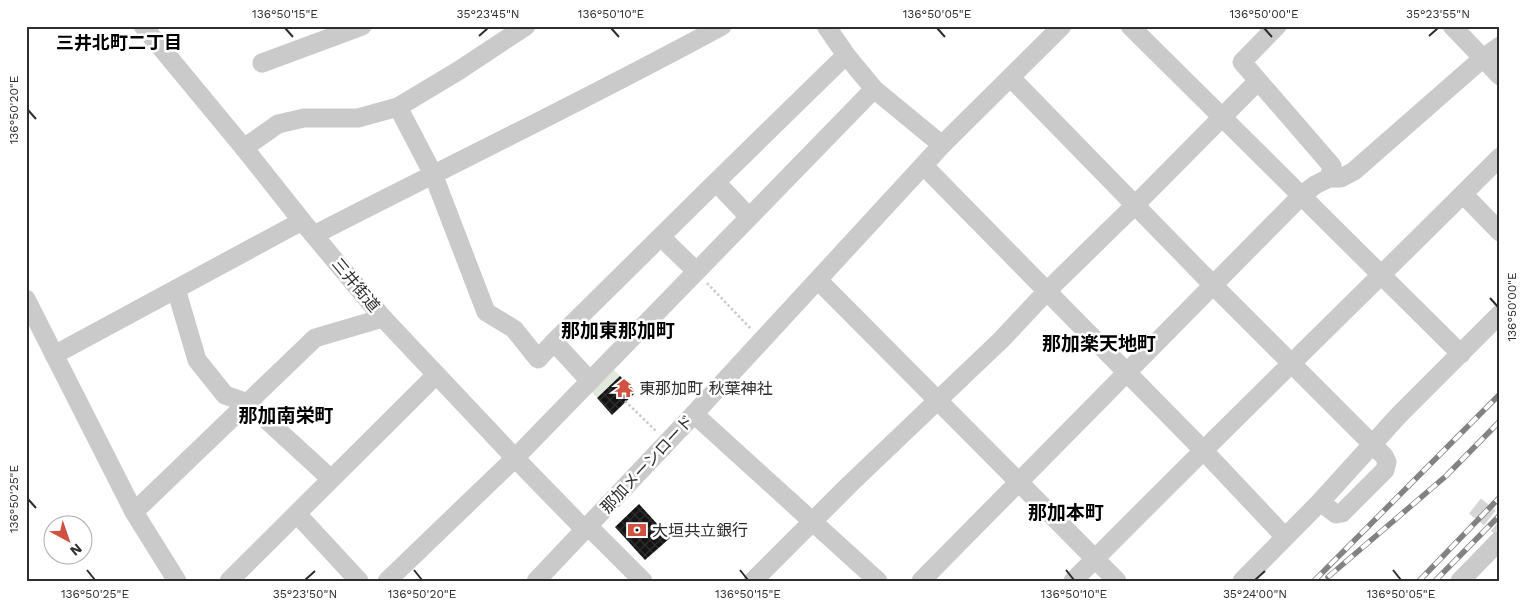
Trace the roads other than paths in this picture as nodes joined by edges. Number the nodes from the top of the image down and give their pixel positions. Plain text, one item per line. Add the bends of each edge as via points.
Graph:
1 (143, 26) edge
2 (362, 26) edge
3 (526, 26) edge
4 (722, 26) edge
5 (826, 26) edge
6 (1062, 26) edge
7 (1130, 26) edge
8 (1277, 26) edge
9 (1452, 26) edge
10 (1500, 46) edge
11 (846, 55) junction
12 (1483, 58) junction
13 (262, 63) dead end
14 (1500, 76) edge
15 (1011, 78) junction
16 (1258, 81) junction
17 (874, 89) junction
18 (398, 107) junction
19 (1221, 117) junction
20 (942, 146) junction
21 (244, 148) junction
22 (1500, 157) edge
23 (924, 166) junction
24 (433, 174) junction
25 (1328, 178) junction
26 (716, 182) junction
27 (1463, 194) junction
28 (1301, 196) junction
29 (1135, 205) junction
30 (750, 216) junction
31 (308, 228) junction
32 (1500, 232) edge
33 (661, 237) junction
34 (696, 272) junction
35 (1381, 276) junction
36 (818, 280) junction
37 (1213, 285) junction
38 (176, 289) junction
39 (1047, 291) junction
40 (26, 298) edge
41 (1500, 314) edge
42 (384, 318) junction
43 (554, 342) junction
44 (54, 354) junction
45 (1461, 354) junction
46 (1291, 364) junction
47 (1126, 373) junction
48 (436, 375) junction
49 (590, 380) junction
50 (937, 400) junction
51 (248, 403) junction
52 (694, 414) junction
53 (1372, 444) junction
54 (1203, 450) junction
55 (514, 458) junction
56 (331, 479) junction
57 (1018, 482) junction
58 (1320, 502) junction
59 (134, 512) junction
60 (297, 514) junction
61 (813, 522) junction
62 (587, 528) junction
63 (1285, 537) junction
64 (1499, 543) edge
65 (1095, 558) junction
66 (177, 581) edge
67 (229, 581) edge
68 (359, 581) edge
69 (387, 581) edge
70 (536, 581) edge
71 (643, 581) edge
72 (753, 581) edge
73 (878, 581) edge
74 (921, 581) edge
75 (1072, 581) edge
76 (1117, 581) edge
77 (1242, 581) edge
78 (1460, 581) edge

1 - 21 street, 三井街道
2 - 13 street
3 - 18 street
4 - 24 street
5 - 11 street
6 - 15 street, 那加メーンロード
7 - 19 street
8 - 16 street via 1242,62
9 - 12 street
10 - 12 street
11 - 17 street
11 - 26 street
12 - 14 street
12 - 25 street via 1354,171 1341,178
15 - 20 street, 那加メーンロード
15 - 29 street
16 - 19 street
16 - 25 street via 1332,166
17 - 20 street
17 - 30 street
18 - 21 street via 358,118 304,118 278,124
18 - 24 street
19 - 28 street
19 - 29 street
20 - 23 street, 那加メーンロード
21 - 31 street, 三井街道
22 - 27 street
23 - 36 street, 那加メーンロード
23 - 39 street
24 - 31 street
24 - 43 street via 486,312 514,329 538,359
25 - 28 street
26 - 30 street
26 - 33 street
27 - 32 street
27 - 35 street
28 - 35 street
28 - 37 street
29 - 37 street
29 - 39 street
30 - 34 street
31 - 38 street
31 - 42 street, 三井街道
33 - 34 street
33 - 43 street
34 - 49 street
35 - 45 street
35 - 46 street
36 - 50 street
36 - 52 street, 那加メーンロード
37 - 46 street
37 - 47 street
38 - 44 street
38 - 51 street via 197,360 225,395
39 - 47 street
39 - 50 street
40 - 44 street
41 - 45 street
42 - 48 street, 三井街道
42 - 51 street via 315,338
43 - 49 street
44 - 59 street
45 - 53 street
46 - 53 street
46 - 54 street
47 - 54 street
47 - 57 street
48 - 55 street, 三井街道
48 - 56 street
49 - 55 street
50 - 57 street
50 - 61 street
51 - 56 street
51 - 59 street
52 - 61 street
52 - 62 street, 那加メーンロード
53 - 58 street
53 - 58 street via 1384,456 1386,470 1342,513 1336,514
54 - 63 street
54 - 65 street
55 - 62 street, 三井街道
55 - 69 street
56 - 60 street
57 - 65 street
57 - 74 street
58 - 63 street
59 - 66 street
60 - 67 street
60 - 68 street
61 - 72 street
61 - 73 street
62 - 70 street, 那加メーンロード
62 - 71 street, 三井街道
63 - 77 street
64 - 78 street
65 - 75 street
65 - 76 street

